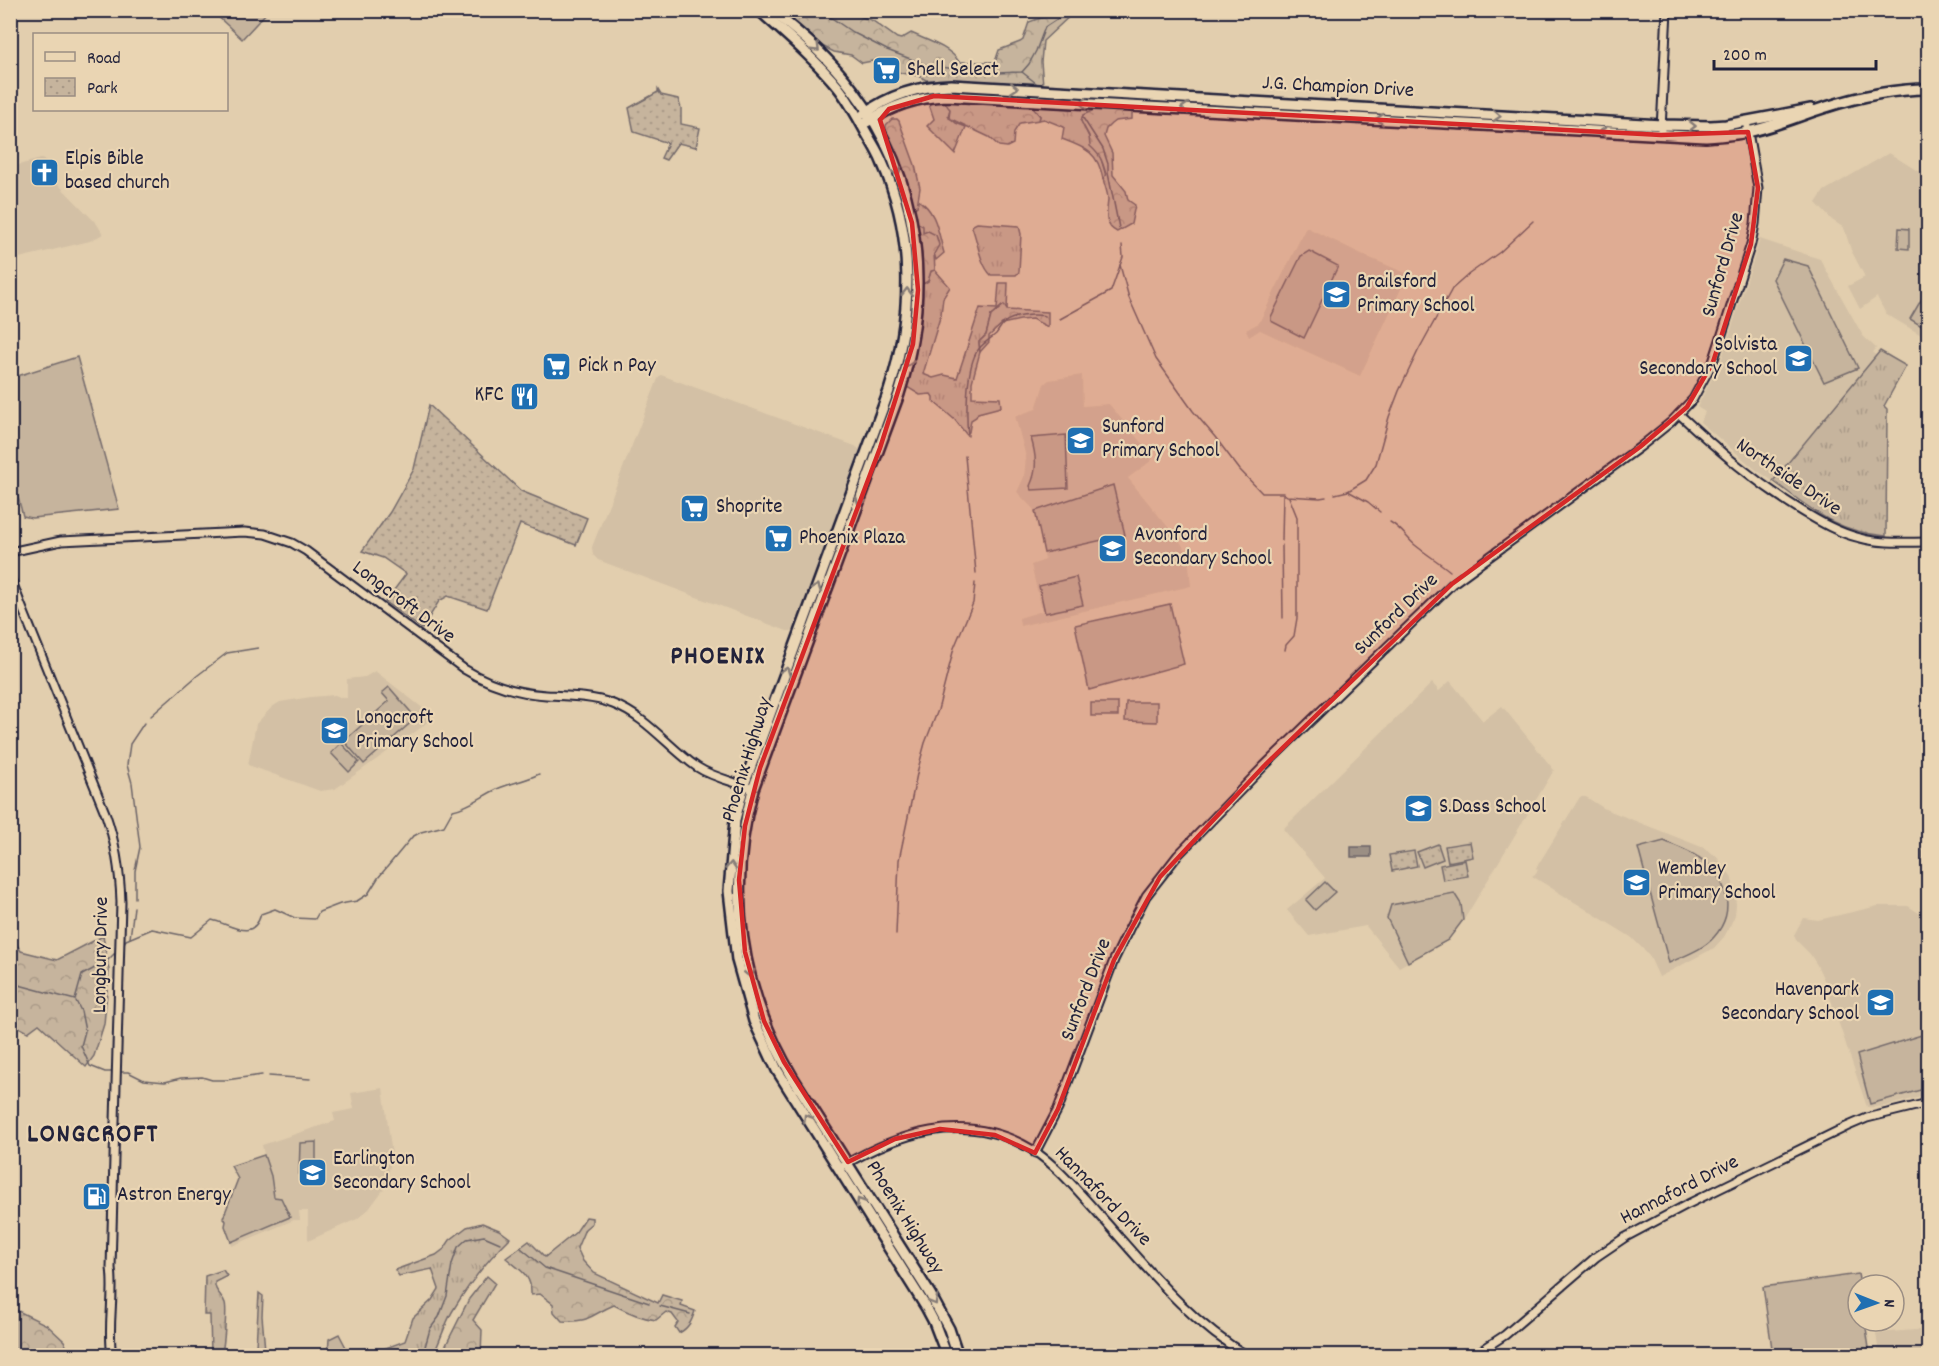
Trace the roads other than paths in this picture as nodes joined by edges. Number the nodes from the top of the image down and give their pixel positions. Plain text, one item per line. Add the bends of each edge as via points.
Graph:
1 (759, 10) edge
2 (771, 10) edge
3 (1666, 10) edge
4 (1929, 89) edge
5 (1822, 108) junction
6 (888, 109) junction
7 (870, 115) junction
8 (1746, 121) junction
9 (861, 122) junction
10 (1661, 130) junction
11 (1748, 132) junction
12 (883, 139) junction
13 (1679, 414) junction
14 (1929, 542) edge
15 (10, 552) edge
16 (10, 576) edge
17 (749, 787) junction
18 (1929, 798) edge
19 (1929, 909) edge
20 (1929, 1103) edge
21 (1035, 1153) junction
22 (843, 1165) junction
23 (112, 1356) edge
24 (947, 1356) edge
25 (958, 1356) edge
26 (1248, 1356) edge
27 (1473, 1356) edge

1 - 9 main road, Phoenix Highway via 828,75
2 -> 7 main road, Phoenix Highway via 841,74
3 - 10 street
4 - 5 main road, J.G. Champion Drive via 1877,94
5 - 8 main road, J.G. Champion Drive
5 - 11 main road, J.G. Champion Drive
6 - 7 main road, J.G. Champion Drive
10 -> 6 main road, J.G. Champion Drive via 946,96 912,100
6 - 12 main road via 879,124
7 - 9 main road, J.G. Champion Drive
7 -> 10 main road, J.G. Champion Drive via 893,97 909,91 951,85
7 - 12 main road, Phoenix Highway
10 -> 8 main road, J.G. Champion Drive
8 - 11 street, Sunford Drive
17 -> 9 main road, Phoenix Highway via 900,355 908,296 903,231 883,163
10 - 11 main road, J.G. Champion Drive via 1705,137
11 - 13 street, Sunford Drive via 1758,188 1751,244 1713,362 1693,399
12 -> 17 main road, Phoenix Highway via 903,191 915,241 918,298 913,344 885,434
13 - 14 street, Northside Drive via 1755,480 1841,532 1867,540
13 - 21 street, Sunford Drive via 1641,447 1452,584 1264,765 1178,855 1146,896 1114,960 1058,1109
15 - 17 street, Longcroft Drive via 61,541 244,532 279,538 306,551 483,681 512,691 614,704 649,725 699,768
16 - 23 street, Longbury Drive via 106,815 119,866 109,1335
17 - 22 main road, Phoenix Highway via 739,880 742,934 750,977 779,1053
18 - 19 street
20 - 27 street, Hannaford Drive via 1846,1127 1631,1234 1596,1257 1505,1335
21 - 22 street, Hannaford Drive via 995,1135 940,1129 895,1139
21 - 26 street, Hannaford Drive via 1069,1182 1186,1310
24 -> 22 main road, Phoenix Highway via 926,1307
22 -> 25 main road, Phoenix Highway via 930,1294

